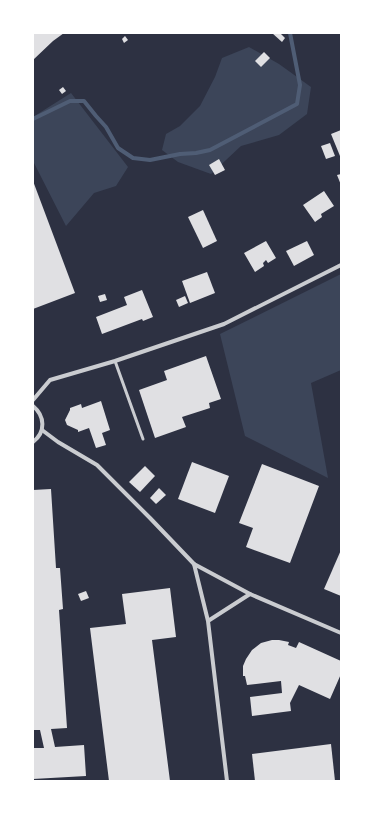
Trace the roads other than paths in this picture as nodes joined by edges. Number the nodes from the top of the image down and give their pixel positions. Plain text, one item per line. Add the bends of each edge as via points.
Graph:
1 (341, 265) edge
2 (114, 361) junction
3 (33, 400) edge
4 (33, 406) edge
5 (42, 430) junction
6 (143, 439) dead end
7 (33, 442) edge
8 (194, 564) junction
9 (250, 594) junction
10 (208, 621) junction
11 (341, 633) edge
12 (227, 781) edge

1 - 2 street via 224,324
2 - 3 street via 50,380
2 - 6 lane
4 - 5 street via 41,416
5 - 7 street
5 - 8 street via 97,465
8 - 9 street
8 - 10 street
9 - 10 street
9 - 11 street
10 - 12 street

